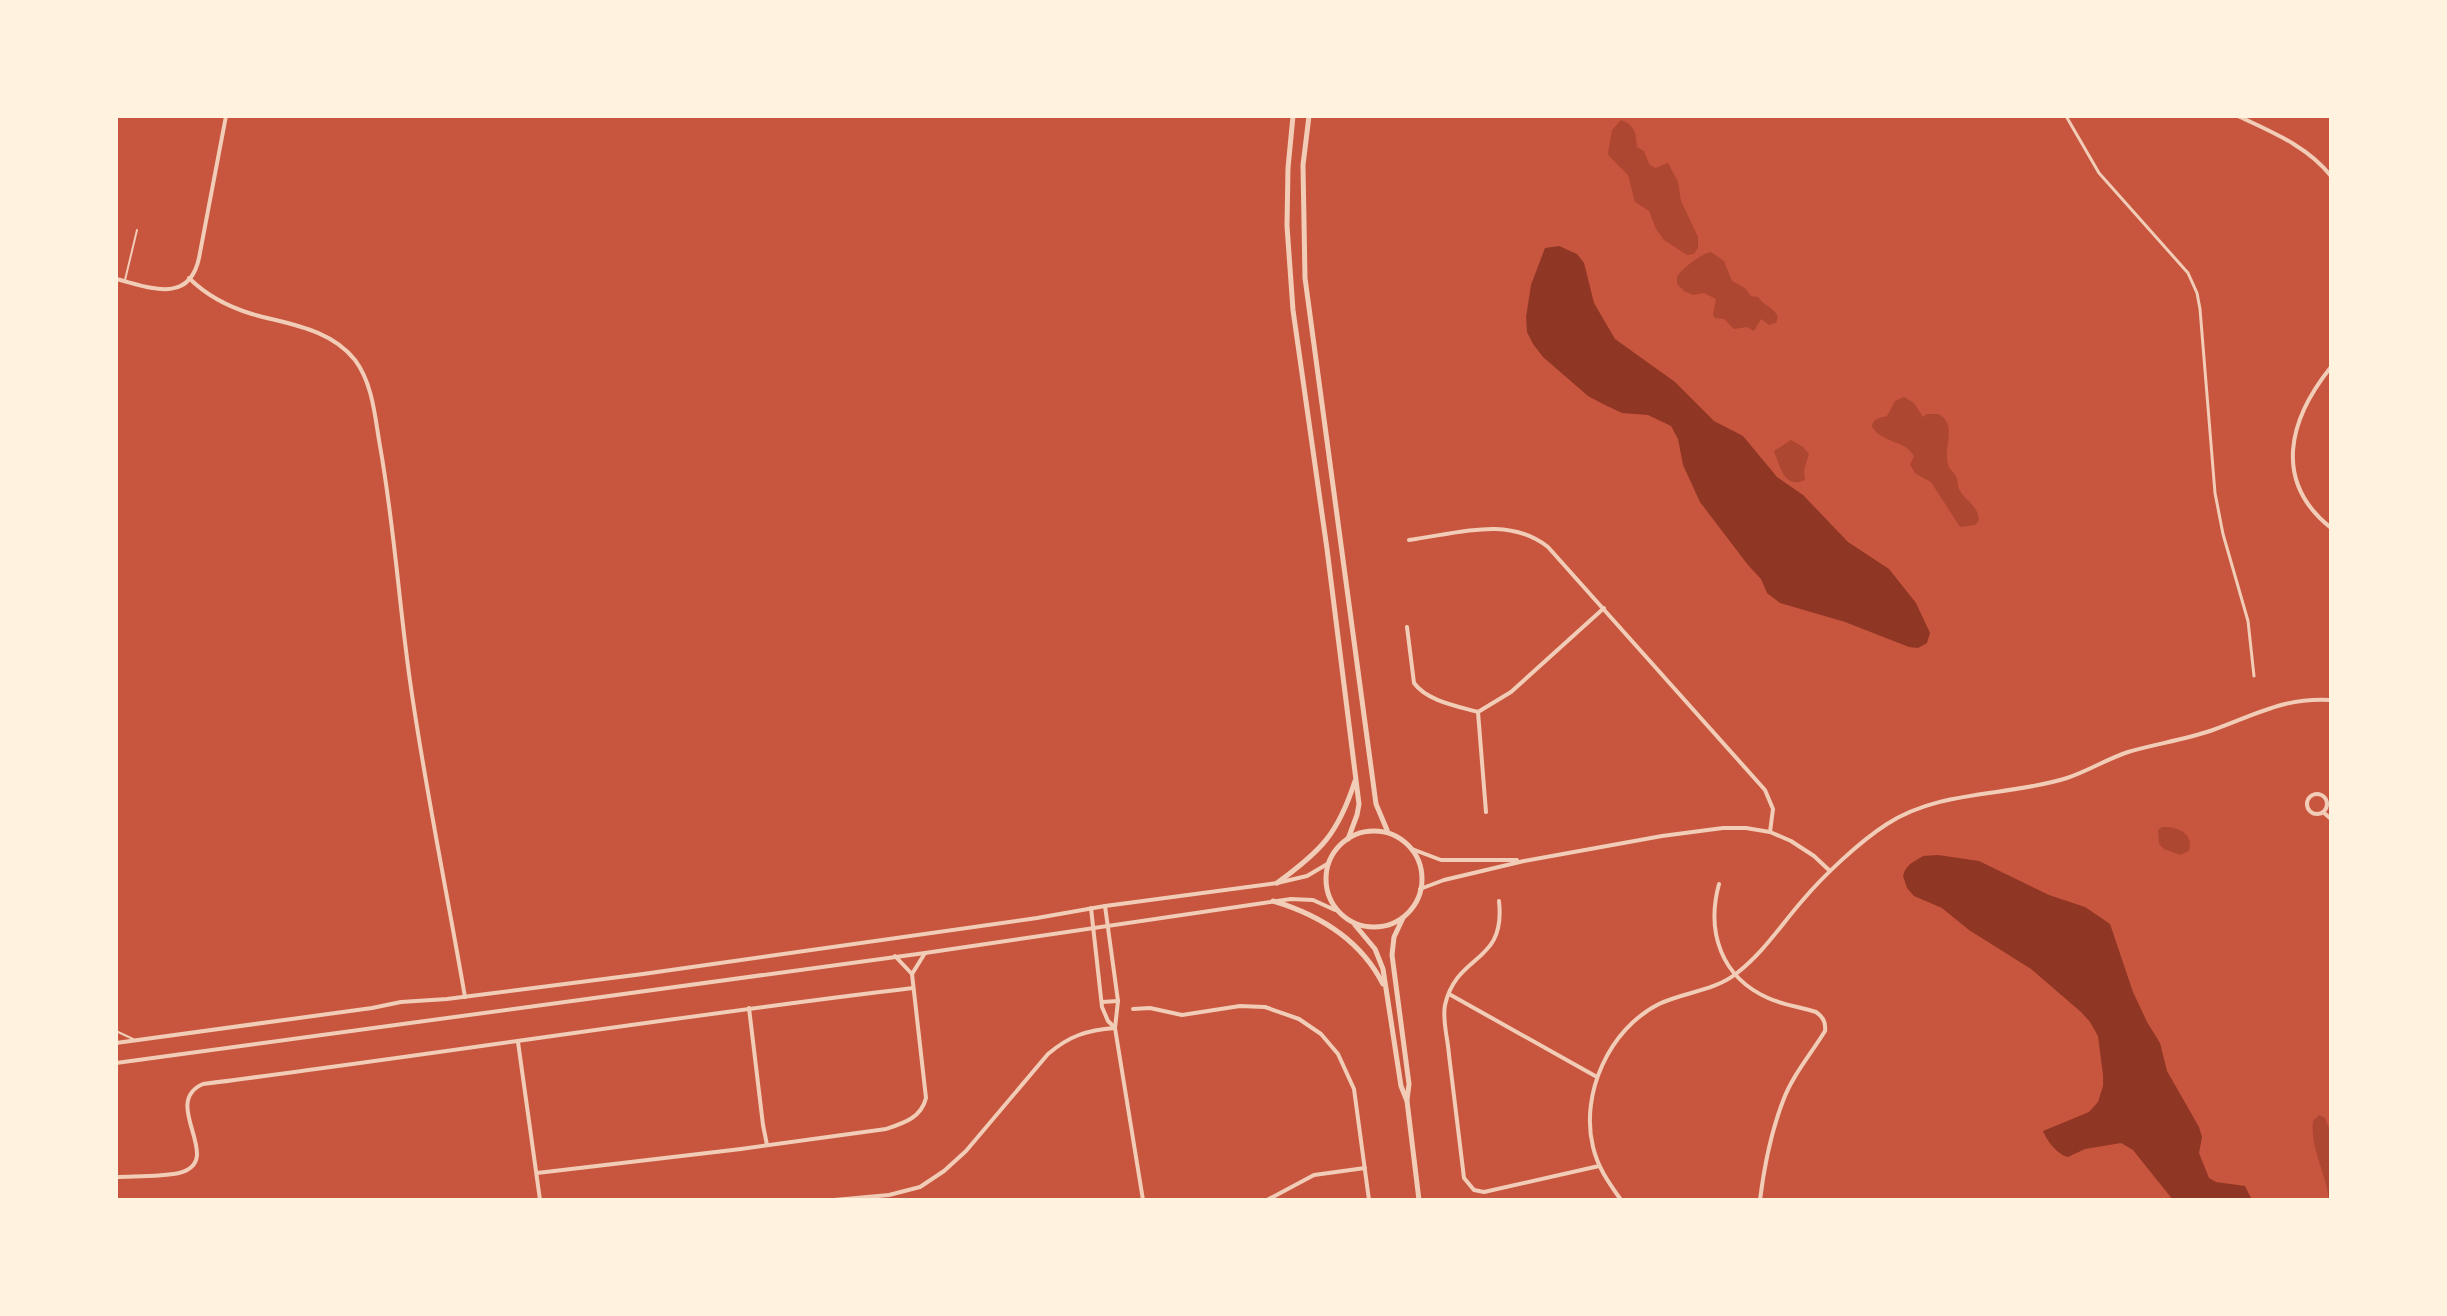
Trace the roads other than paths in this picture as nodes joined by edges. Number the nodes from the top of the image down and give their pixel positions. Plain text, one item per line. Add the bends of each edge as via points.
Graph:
1 (226, 116) edge
2 (1293, 116) edge
3 (1309, 116) edge
4 (2066, 116) edge
5 (2238, 116) edge
6 (2331, 176) edge
7 (137, 230) dead end
8 (189, 278) junction
9 (116, 279) edge
10 (125, 281) junction
11 (2331, 367) edge
12 (2331, 528) edge
13 (1409, 540) dead end
14 (1604, 608) junction
15 (1407, 627) dead end
16 (2254, 676) dead end
17 (2331, 700) edge
18 (1478, 712) junction
19 (1356, 776) junction
20 (1486, 812) dead end
21 (2323, 812) junction
22 (2331, 819) edge
23 (1387, 830) junction
24 (1770, 832) junction
25 (1348, 839) junction
26 (1412, 849) junction
27 (1524, 861) junction
28 (1329, 863) junction
29 (1830, 872) junction
30 (1277, 883) junction
31 (1719, 884) dead end
32 (1420, 889) junction
33 (1273, 901) junction
34 (1499, 901) dead end
35 (1105, 906) junction
36 (1091, 908) junction
37 (1335, 910) junction
38 (1405, 916) junction
39 (1354, 924) junction
40 (1109, 925) junction
41 (1094, 927) junction
42 (925, 953) junction
43 (895, 956) junction
44 (912, 974) junction
45 (1736, 974) junction
46 (913, 988) junction
47 (1387, 992) junction
48 (1448, 994) junction
49 (465, 997) junction
50 (1118, 1001) junction
51 (1102, 1002) junction
52 (749, 1008) junction
53 (1133, 1009) dead end
54 (1115, 1028) junction
55 (116, 1031) edge
56 (134, 1039) junction
57 (518, 1042) junction
58 (116, 1043) edge
59 (116, 1063) edge
60 (1597, 1077) junction
61 (1407, 1101) junction
62 (767, 1145) junction
63 (1599, 1166) junction
64 (1365, 1168) junction
65 (537, 1173) junction
66 (116, 1177) edge
67 (890, 1198) edge
68 (540, 1200) edge
69 (834, 1200) edge
70 (1143, 1200) edge
71 (1267, 1200) edge
72 (1369, 1200) edge
73 (1419, 1200) edge
74 (1621, 1200) edge
75 (1760, 1200) edge

1 - 8 street via 197,269
2 - 19 street via 1287,226 1293,310
3 - 23 street via 1303,165 1305,278 1372,779
4 - 16 street via 2094,165 2195,286 2215,493 2248,621
5 - 6 street via 2297,145
7 - 10 lane
8 - 10 street via 163,291
8 - 49 street via 219,301 313,330 337,344 354,359 367,383
9 - 10 street
11 - 12 street via 2300,417 2292,454 2302,495
13 - 14 street via 1498,528 1528,533 1548,547
14 - 18 street via 1511,692
14 - 24 street via 1765,790 1773,809
15 - 18 street via 1416,688
17 - 29 street via 2276,705 2047,783 1928,805 1884,826
18 - 20 street
19 - 25 street via 1359,804
19 - 30 street via 1331,835 1316,854
21 - 21 street via 2326,798 2310,796 2309,810
21 - 22 street
23 - 25 street via 1360,832
23 - 26 street
24 - 27 street via 1705,830
24 - 29 street via 1814,856
25 - 28 street
26 - 27 street via 1441,860
26 - 32 street via 1422,873
27 - 32 street
28 - 30 street via 1307,876
28 - 37 street via 1328,895
29 - 45 street
30 - 35 street
31 - 45 street via 1713,925
32 - 38 street
33 - 37 street via 1313,900
33 - 40 street
33 - 47 street via 1316,916 1350,940
34 - 48 street via 1501,919 1492,946 1467,966
35 - 36 street
35 - 40 street
36 - 41 street
36 - 49 street
37 - 39 street
38 - 39 street via 1376,927
38 - 61 street via 1392,955
39 - 47 street via 1375,949
40 - 41 street
40 - 50 street
41 - 42 street
41 - 51 street
42 - 43 street
42 - 44 street
43 - 44 street
43 - 59 street
44 - 46 street
45 - 60 street via 1639,1017 1610,1051
45 - 75 street via 1770,999 1816,1012 1825,1026 1783,1101
46 - 52 street
46 - 62 street via 926,1098 918,1114 886,1129
47 - 61 street
48 - 60 street
48 - 63 street via 1444,1010 1469,1185 1484,1192
49 - 56 street
50 - 51 street
50 - 54 street
51 - 54 street via 1105,1017
52 - 57 street
52 - 62 street
53 - 64 street via 1182,1015 1252,1006 1277,1010 1310,1026 1338,1054 1350,1077
54 - 67 street via 1062,1042 944,1171
54 - 70 street
55 - 56 lane
56 - 58 street
57 - 65 street
57 - 66 street via 203,1084 187,1097 197,1158 190,1168
60 - 63 street via 1589,1124
61 - 73 street
62 - 65 street
63 - 74 street
64 - 71 street via 1314,1175
64 - 72 street
65 - 68 street
67 - 69 street

